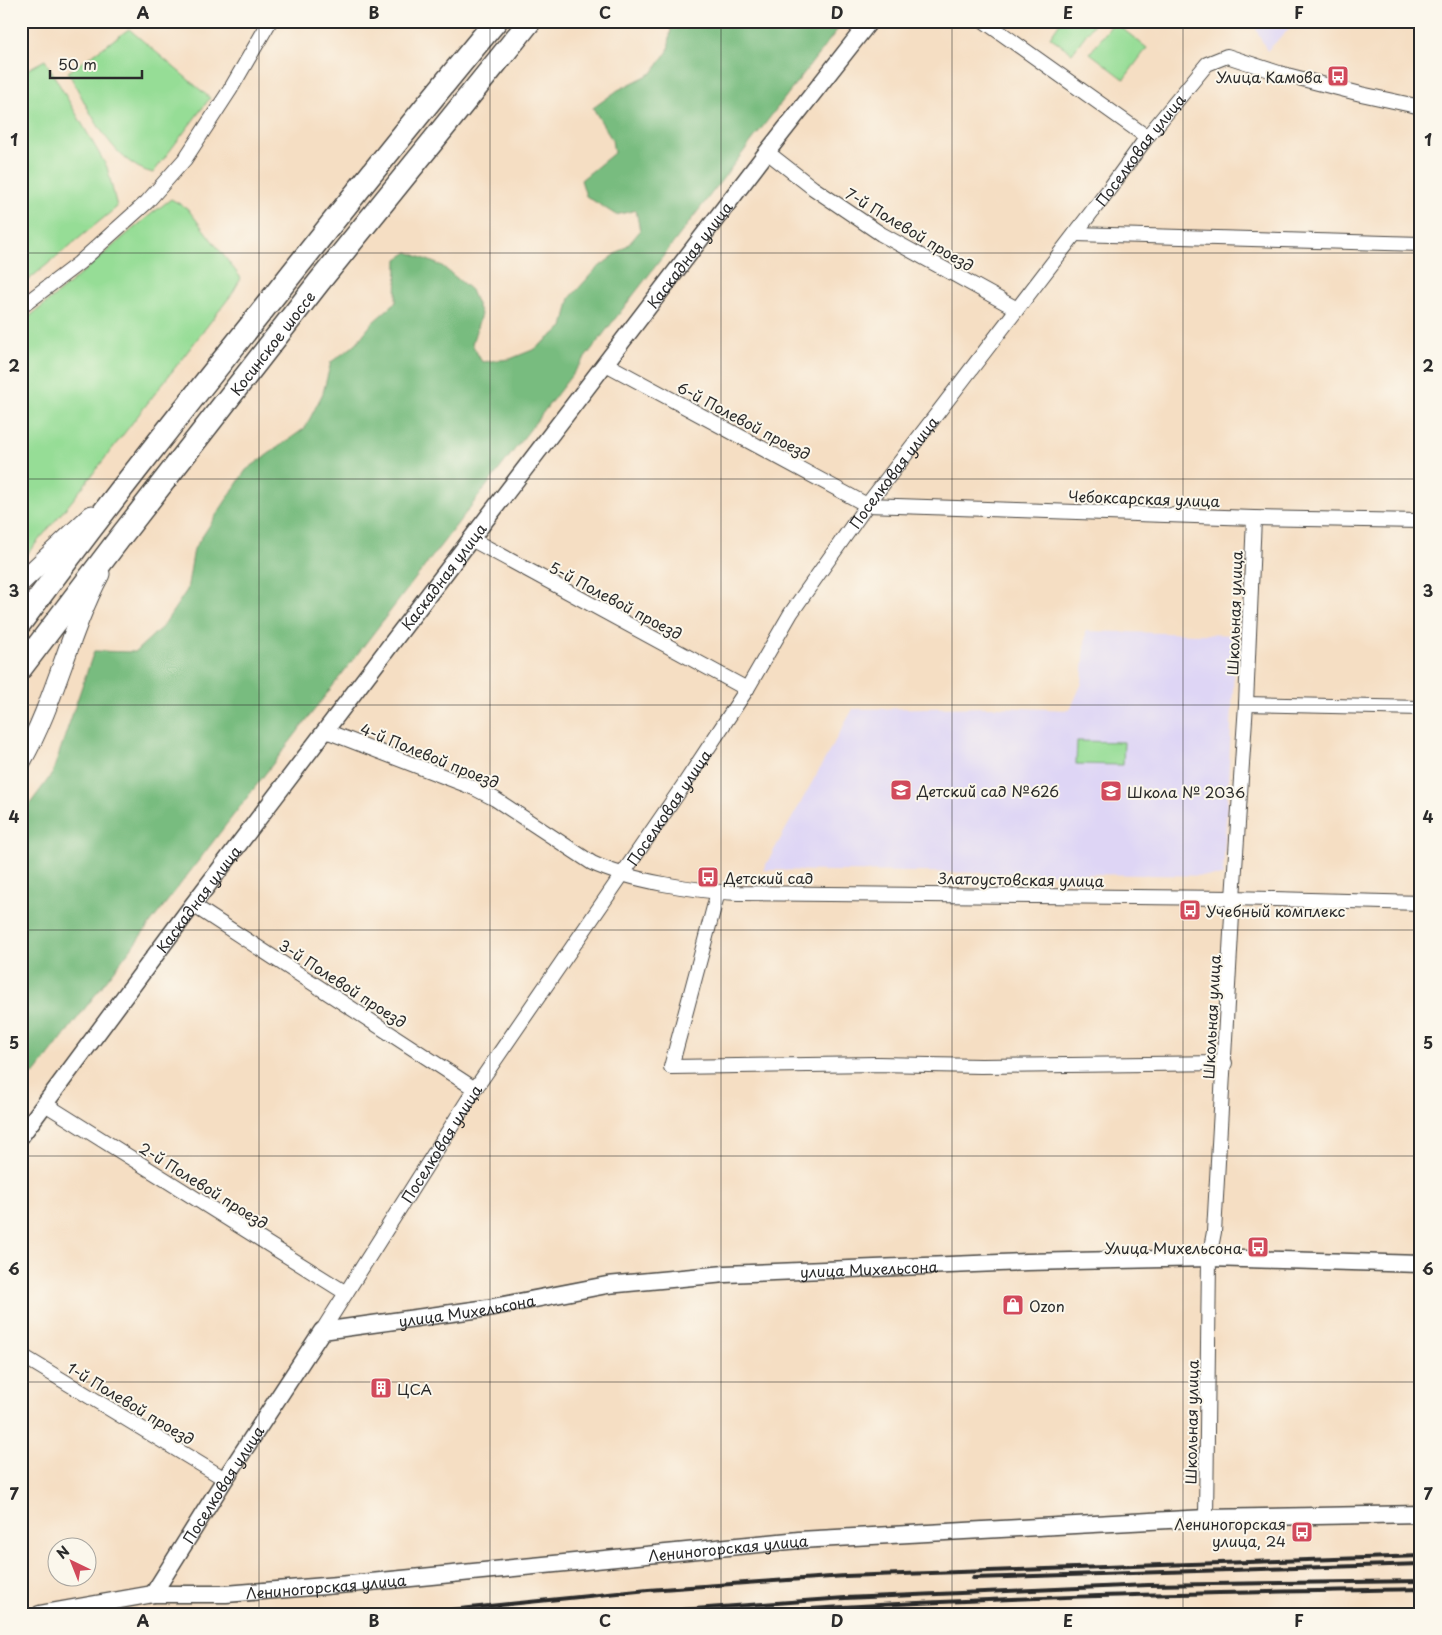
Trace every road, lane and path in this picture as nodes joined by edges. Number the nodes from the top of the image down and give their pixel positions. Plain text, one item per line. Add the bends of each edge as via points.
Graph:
1 (270, 21) edge
2 (496, 21) edge
3 (530, 21) edge
4 (870, 21) edge
5 (984, 21) edge
6 (1421, 107) edge
7 (1147, 137) junction
8 (767, 152) junction
9 (1075, 234) junction
10 (1421, 244) edge
11 (21, 307) edge
12 (1017, 309) junction
13 (606, 364) junction
14 (146, 458) junction
15 (866, 505) junction
16 (1254, 518) junction
17 (1421, 520) edge
18 (122, 535) junction
19 (471, 539) junction
20 (21, 582) edge
21 (21, 622) edge
22 (21, 668) edge
23 (746, 689) junction
24 (1246, 704) junction
25 (1421, 708) edge
26 (326, 731) junction
27 (21, 762) edge
28 (622, 874) junction
29 (718, 892) junction
30 (1233, 898) junction
31 (1421, 903) edge
32 (193, 905) junction
33 (1225, 1063) junction
34 (475, 1089) junction
35 (45, 1104) junction
36 (22, 1134) edge
37 (1209, 1258) junction
38 (1421, 1264) edge
39 (346, 1293) junction
40 (322, 1330) junction
41 (21, 1355) edge
42 (225, 1479) junction
43 (1421, 1514) edge
44 (1206, 1518) junction
45 (153, 1594) junction
46 (40, 1614) edge

1 - 11 street via 185,159 147,202 80,263
2 - 14 highway, Косинское шоссе
3 - 18 highway, Косинское шоссе via 314,289
4 - 8 street, Каскадная улица
5 - 7 street
6 - 7 street, Поселковая улица via 1279,73 1227,56 1207,64
7 - 9 street, Поселковая улица
8 - 12 street, 7-й Полевой проезд via 881,234
8 - 13 street, Каскадная улица
9 - 10 street
9 - 12 street, Поселковая улица
12 - 15 street, Поселковая улица
13 - 15 street, 6-й Полевой проезд
13 - 19 street, Каскадная улица
14 - 20 main road
14 - 21 highway, Косинское шоссе
15 - 16 street, Чебоксарская улица
15 - 23 street, Поселковая улица via 791,614
16 - 17 street, Чебоксарская улица
16 - 24 street, Школьная улица
18 - 22 highway, Косинское шоссе
18 - 27 main road via 98,577 43,720
19 - 23 street, 5-й Полевой проезд
19 - 26 street, Каскадная улица
23 - 28 street, Поселковая улица
24 - 25 street
24 - 30 street, Школьная улица
26 - 28 street, 4-й Полевой проезд via 474,788 592,862
26 - 32 street, Каскадная улица
28 - 29 street, Златоустовская улица
28 - 34 street, Поселковая улица
29 - 30 street, Златоустовская улица
29 - 33 street via 671,1067
30 - 31 street, Златоустовская улица
30 - 33 street, Школьная улица
32 - 34 street, 3-й Полевой проезд
32 - 35 street, Каскадная улица
33 - 37 street, Школьная улица via 1214,1232
34 - 39 street, Поселковая улица
35 - 36 street, Каскадная улица
35 - 39 street, 2-й Полевой проезд
37 - 38 street, улица Михельсона
37 - 40 street, улица Михельсона via 725,1274 607,1285 488,1308
37 - 44 street, Школьная улица
39 - 40 street, Поселковая улица
40 - 42 street, Поселковая улица
41 - 42 street, 1-й Полевой проезд
42 - 45 street, Поселковая улица
43 - 44 street, Лениногорская улица
44 - 45 street, Лениногорская улица via 799,1540 350,1584 226,1594
45 - 46 street, Лениногорская улица

